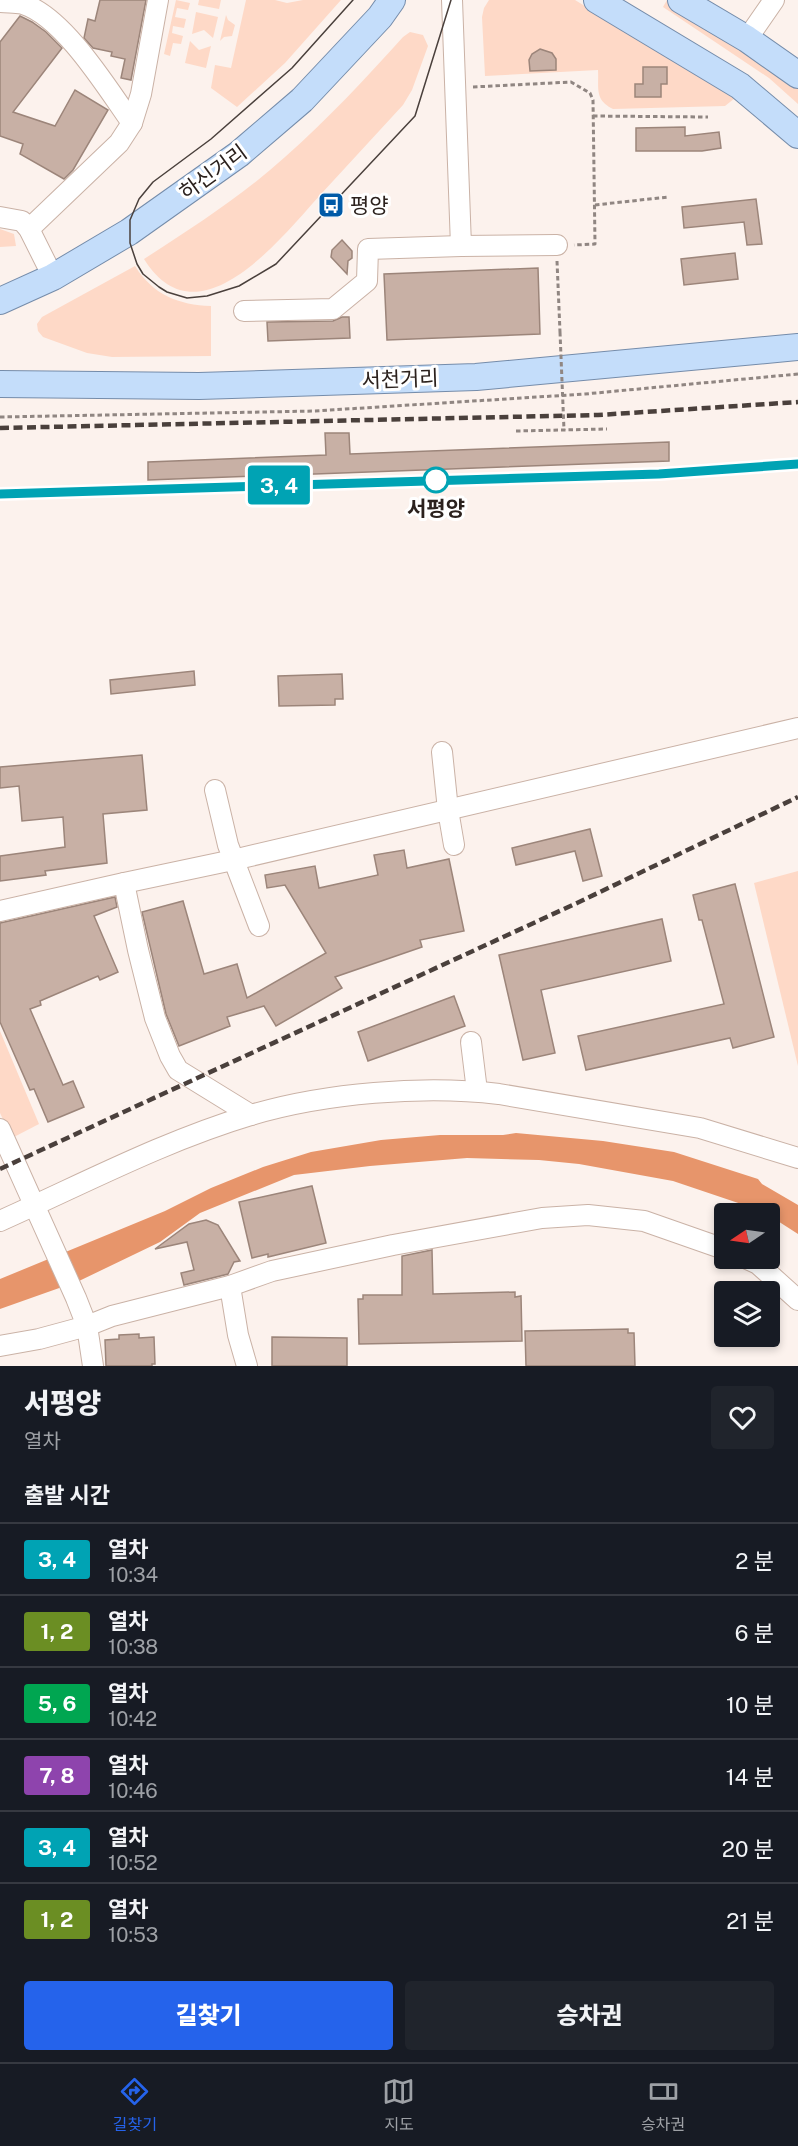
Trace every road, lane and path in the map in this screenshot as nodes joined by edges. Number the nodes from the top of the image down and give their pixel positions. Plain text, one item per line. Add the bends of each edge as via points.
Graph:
1 (158, 0) edge
2 (392, 0) edge
3 (452, 0) edge
4 (597, 0) edge
5 (681, 0) edge
6 (774, 0) edge
7 (0, 2) edge
8 (747, 39) junction
9 (798, 75) edge
10 (456, 87) junction
11 (593, 116) junction
12 (708, 117) dead end
13 (132, 123) junction
14 (798, 135) edge
15 (668, 197) dead end
16 (595, 205) junction
17 (0, 217) edge
18 (29, 229) junction
19 (557, 245) junction
20 (461, 246) junction
21 (53, 278) junction
22 (0, 301) edge
23 (244, 311) dead end
24 (798, 346) edge
25 (0, 384) edge
26 (607, 429) dead end
27 (564, 430) junction
28 (516, 431) dead end
29 (798, 728) edge
30 (442, 752) dead end
31 (215, 790) dead end
32 (448, 810) junction
33 (454, 845) dead end
34 (233, 860) junction
35 (124, 883) junction
36 (0, 911) edge
37 (260, 926) dead end
38 (471, 1042) dead end
39 (477, 1091) junction
40 (252, 1115) junction
41 (0, 1129) edge
42 (798, 1158) edge
43 (34, 1206) junction
44 (0, 1221) edge
45 (714, 1246) edge
46 (764, 1269) edge
47 (230, 1286) junction
48 (798, 1300) edge
49 (87, 1326) junction
50 (0, 1346) edge
51 (93, 1366) edge
52 (247, 1366) edge

1 - 13 street
2 - 21 main road, 하신거리 via 302,100 238,154 129,232
3 - 10 street
4 - 14 main road via 740,86
5 - 8 main road
6 - 8 street
7 - 13 street via 24,4 72,40
8 - 9 main road
10 - 11 path via 571,82 590,93
10 - 20 street
11 - 12 path
11 - 16 path
13 - 18 street via 118,143
15 - 16 path
16 - 19 path via 595,244
17 - 18 street via 22,221
18 - 21 street
19 - 20 street
19 - 27 path, bridge
20 - 23 street via 368,249 367,280 333,309
21 - 22 main road, 하신거리
24 - 25 main road, 서천거리 via 476,377 199,386
26 - 27 path
27 - 28 path
29 - 32 street
30 - 32 street
31 - 34 street
32 - 33 street
32 - 34 street
34 - 35 street
34 - 37 street
35 - 36 street
35 - 40 street via 155,1018 170,1056 178,1070
38 - 39 street
39 - 40 street via 365,1094 311,1100
39 - 42 street via 700,1128
40 - 43 street via 123,1164
41 - 43 street
43 - 44 street
43 - 49 street
45 - 47 street via 644,1221 588,1215 542,1218 273,1271
46 - 48 street
47 - 49 street
47 - 52 street
49 - 50 street
49 - 51 street

